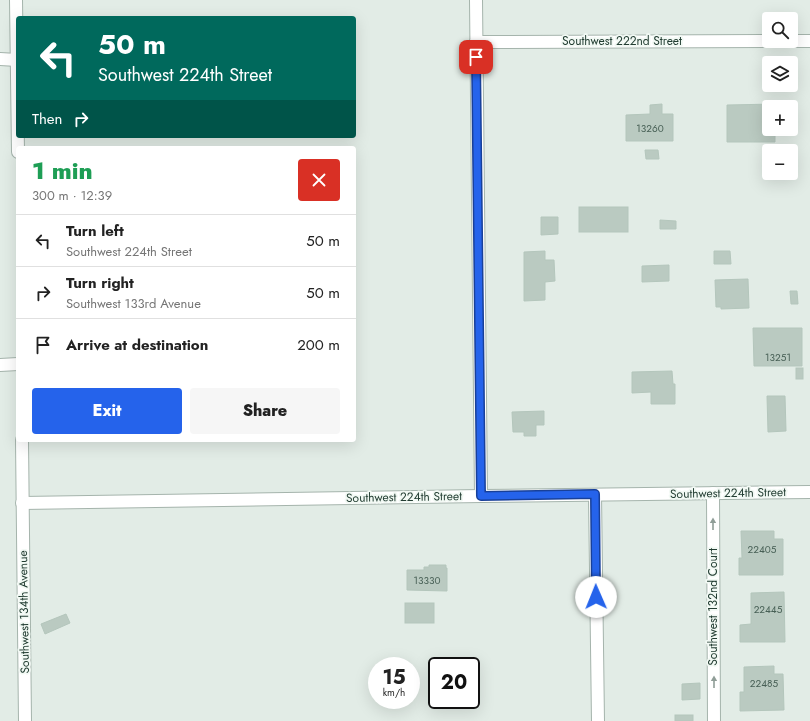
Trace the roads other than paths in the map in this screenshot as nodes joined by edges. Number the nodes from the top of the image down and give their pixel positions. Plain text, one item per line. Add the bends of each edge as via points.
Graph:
1 (16, 0) edge
2 (476, 0) edge
3 (762, 41) edge
4 (798, 41) edge
5 (810, 41) edge
6 (476, 42) junction
7 (0, 59) edge
8 (16, 60) joint
9 (16, 364) edge
10 (0, 365) edge
11 (22, 442) edge
12 (810, 492) edge
13 (713, 493) junction
14 (595, 494) junction
15 (481, 496) junction
16 (22, 503) junction
17 (25, 721) edge
18 (598, 721) edge
19 (714, 721) edge

1 - 8 street
2 - 6 street
3 - 6 street, Southwest 222nd Street
4 - 5 street
6 - 15 street
7 - 8 street
9 - 10 street
11 - 16 street, Southwest 134th Avenue
12 - 13 street, Southwest 224th Street
13 - 14 street, Southwest 224th Street
19 -> 13 street, Southwest 132nd Court
14 - 15 street, Southwest 224th Street
14 - 18 street
15 - 16 street, Southwest 224th Street
16 - 17 street, Southwest 134th Avenue

